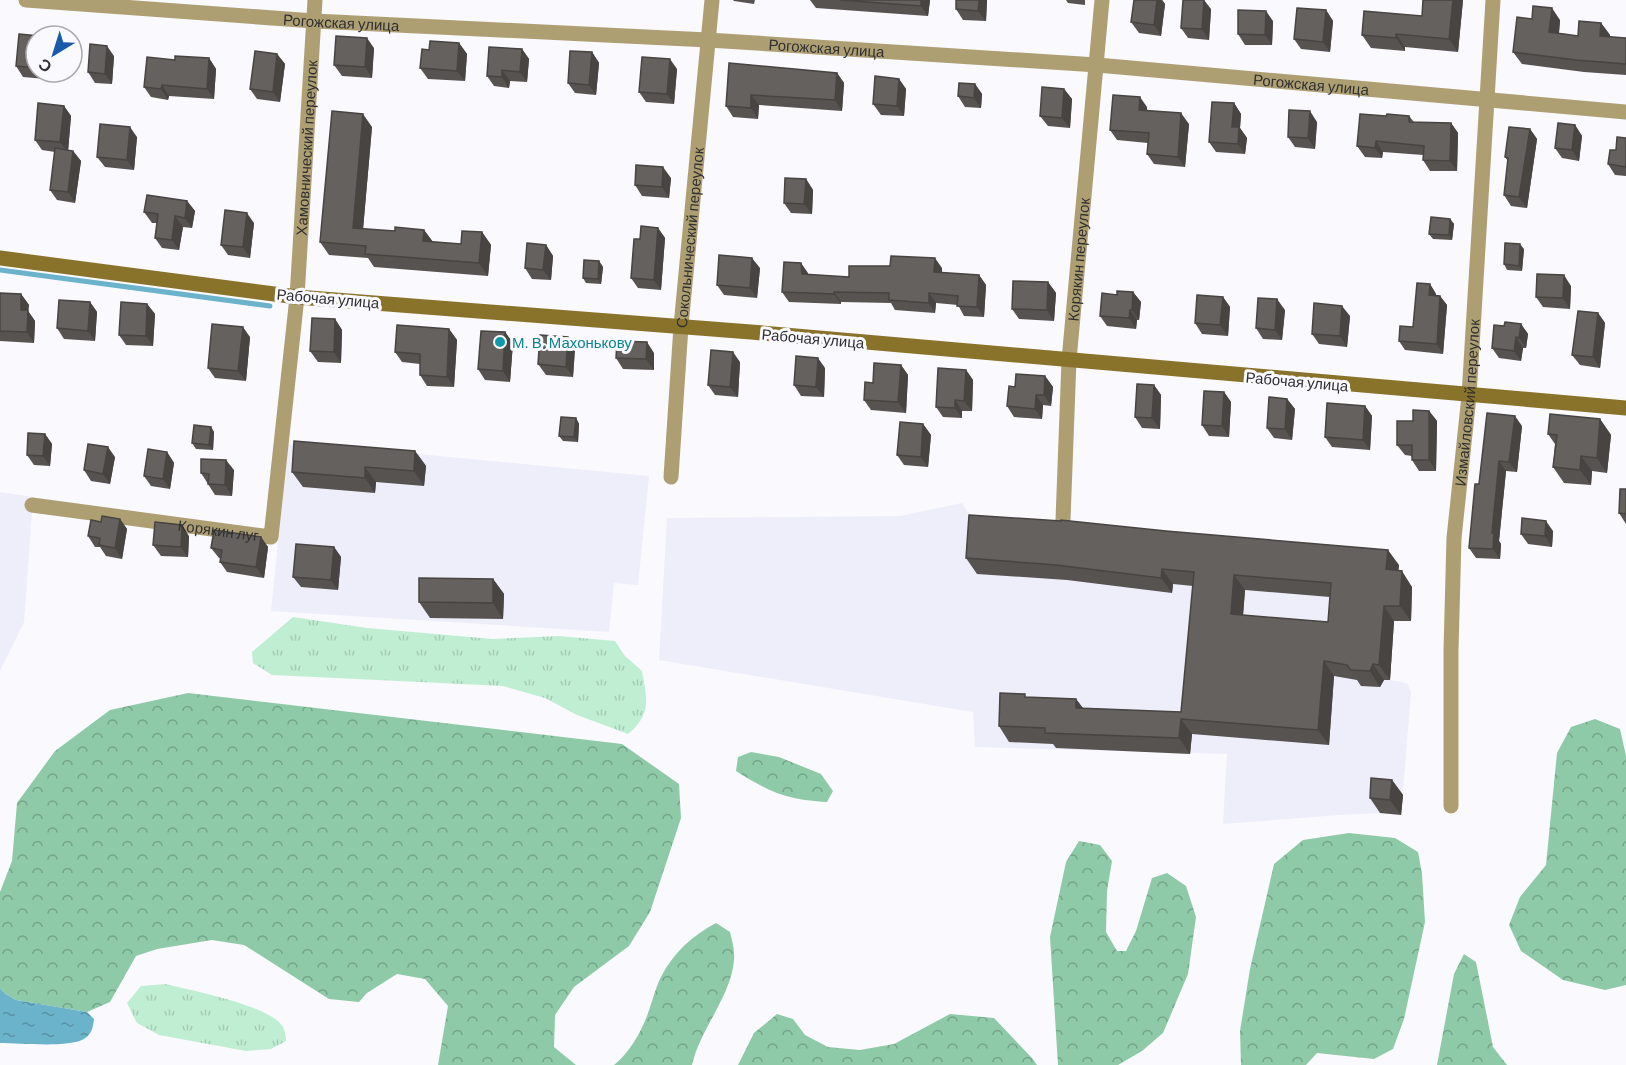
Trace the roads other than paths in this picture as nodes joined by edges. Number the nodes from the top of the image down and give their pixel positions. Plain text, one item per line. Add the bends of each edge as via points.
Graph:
1 (26, 0) edge
2 (315, 0) edge
3 (712, 0) edge
4 (1102, 0) edge
5 (1493, 0) edge
6 (314, 21) junction
7 (708, 40) junction
8 (1097, 65) junction
9 (1488, 101) junction
10 (1626, 112) edge
11 (0, 258) edge
12 (297, 297) junction
13 (681, 326) junction
14 (1069, 360) junction
15 (1469, 396) junction
16 (1626, 408) edge
17 (671, 477) dead end
18 (32, 505) dead end
19 (1063, 520) edge
20 (1451, 806) dead end

1 - 6 street, Рогожская улица
2 - 6 street, Хамовнический переулок
3 - 7 street, Сокольнический переулок
4 - 8 street, Корякин переулок
5 - 9 street, Измайловский переулок
6 - 7 street, Рогожская улица
6 - 12 street, Хамовнический переулок
7 - 8 street, Рогожская улица
7 - 13 street, Сокольнический переулок
8 - 9 street, Рогожская улица
8 - 14 street, Корякин переулок
9 - 10 street, Рогожская улица
9 - 15 street, Измайловский переулок
11 - 12 main road, Рабочая улица
12 - 13 main road, Рабочая улица
12 - 18 street, Корякин луг via 271,537
13 - 14 main road, Рабочая улица
13 - 17 street, Сокольнический переулок
14 - 15 main road, Рабочая улица
14 - 19 street, Корякин переулок
15 - 16 main road, Рабочая улица
15 - 20 street, Измайловский переулок via 1454,538

